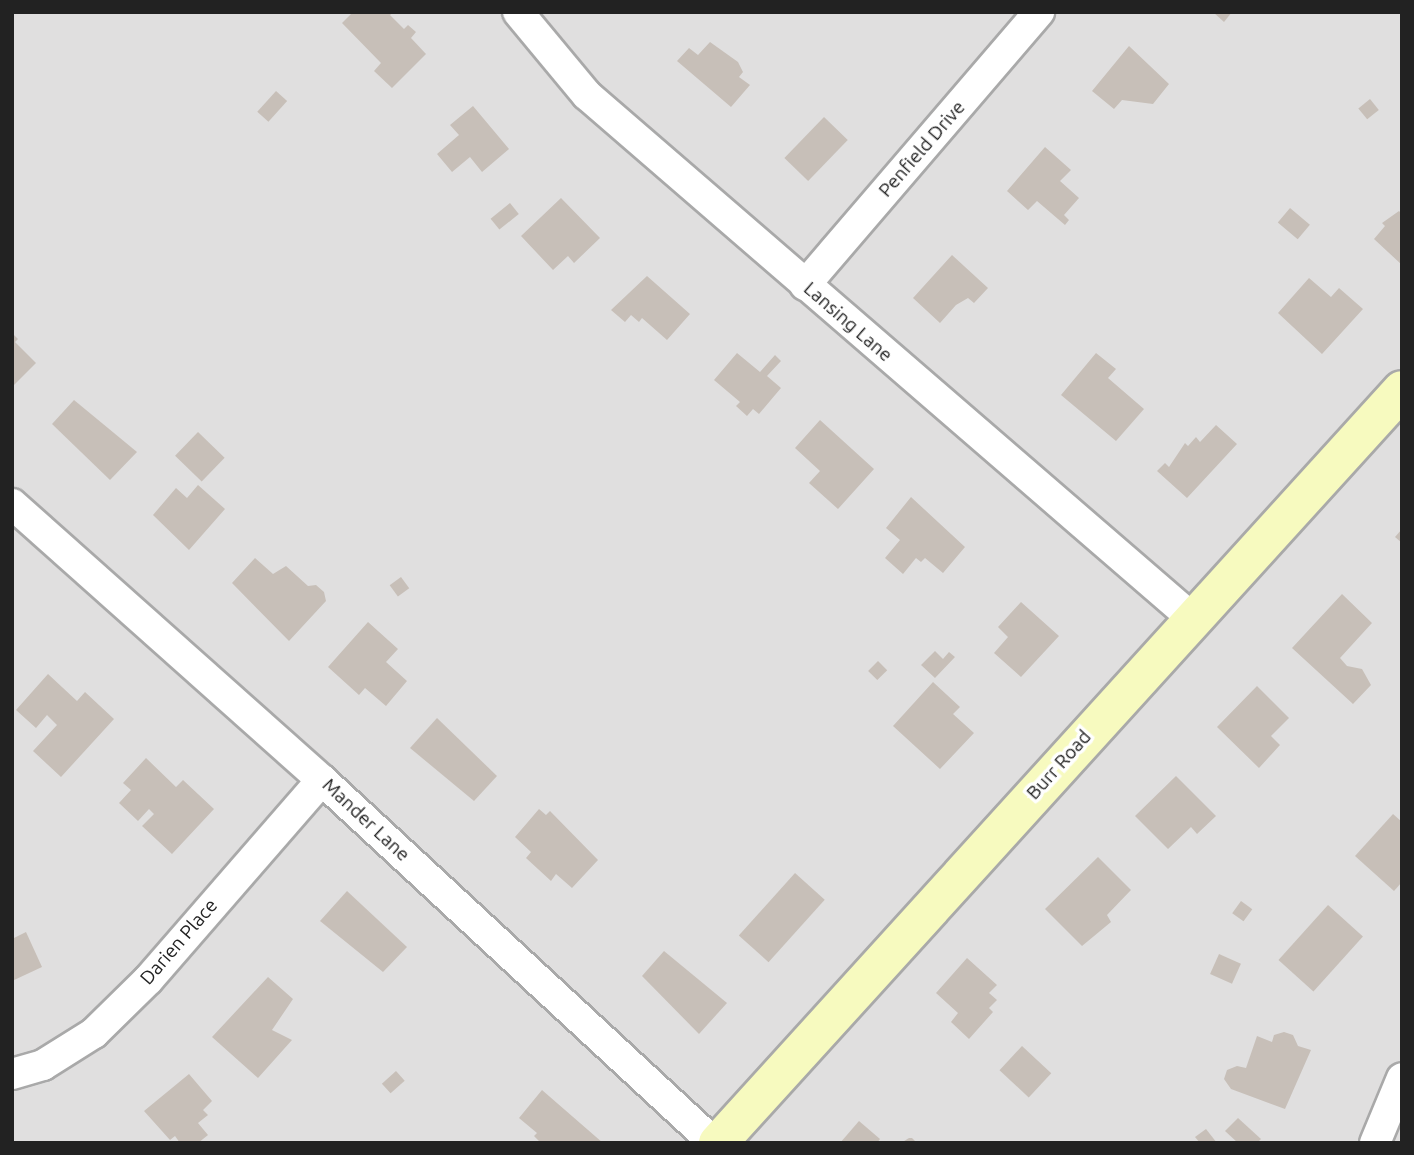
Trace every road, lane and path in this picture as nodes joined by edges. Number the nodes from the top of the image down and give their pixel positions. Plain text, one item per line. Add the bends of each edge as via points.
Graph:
1 (518, 12) edge
2 (1039, 12) edge
3 (805, 285) junction
4 (1402, 390) edge
5 (12, 504) edge
6 (1192, 618) junction
7 (322, 780) junction
8 (12, 1074) edge
9 (1402, 1078) edge
10 (716, 1143) edge
11 (1375, 1143) edge

1 - 3 street, Lansing Lane via 587,95
2 - 3 street, Penfield Drive
3 - 6 street, Lansing Lane
4 - 6 street, Burr Road
5 - 7 street, Mander Lane
6 - 10 street, Burr Road
7 - 8 street, Darien Place via 148,980 93,1033 43,1065
7 - 10 street, Mander Lane
9 - 11 street

